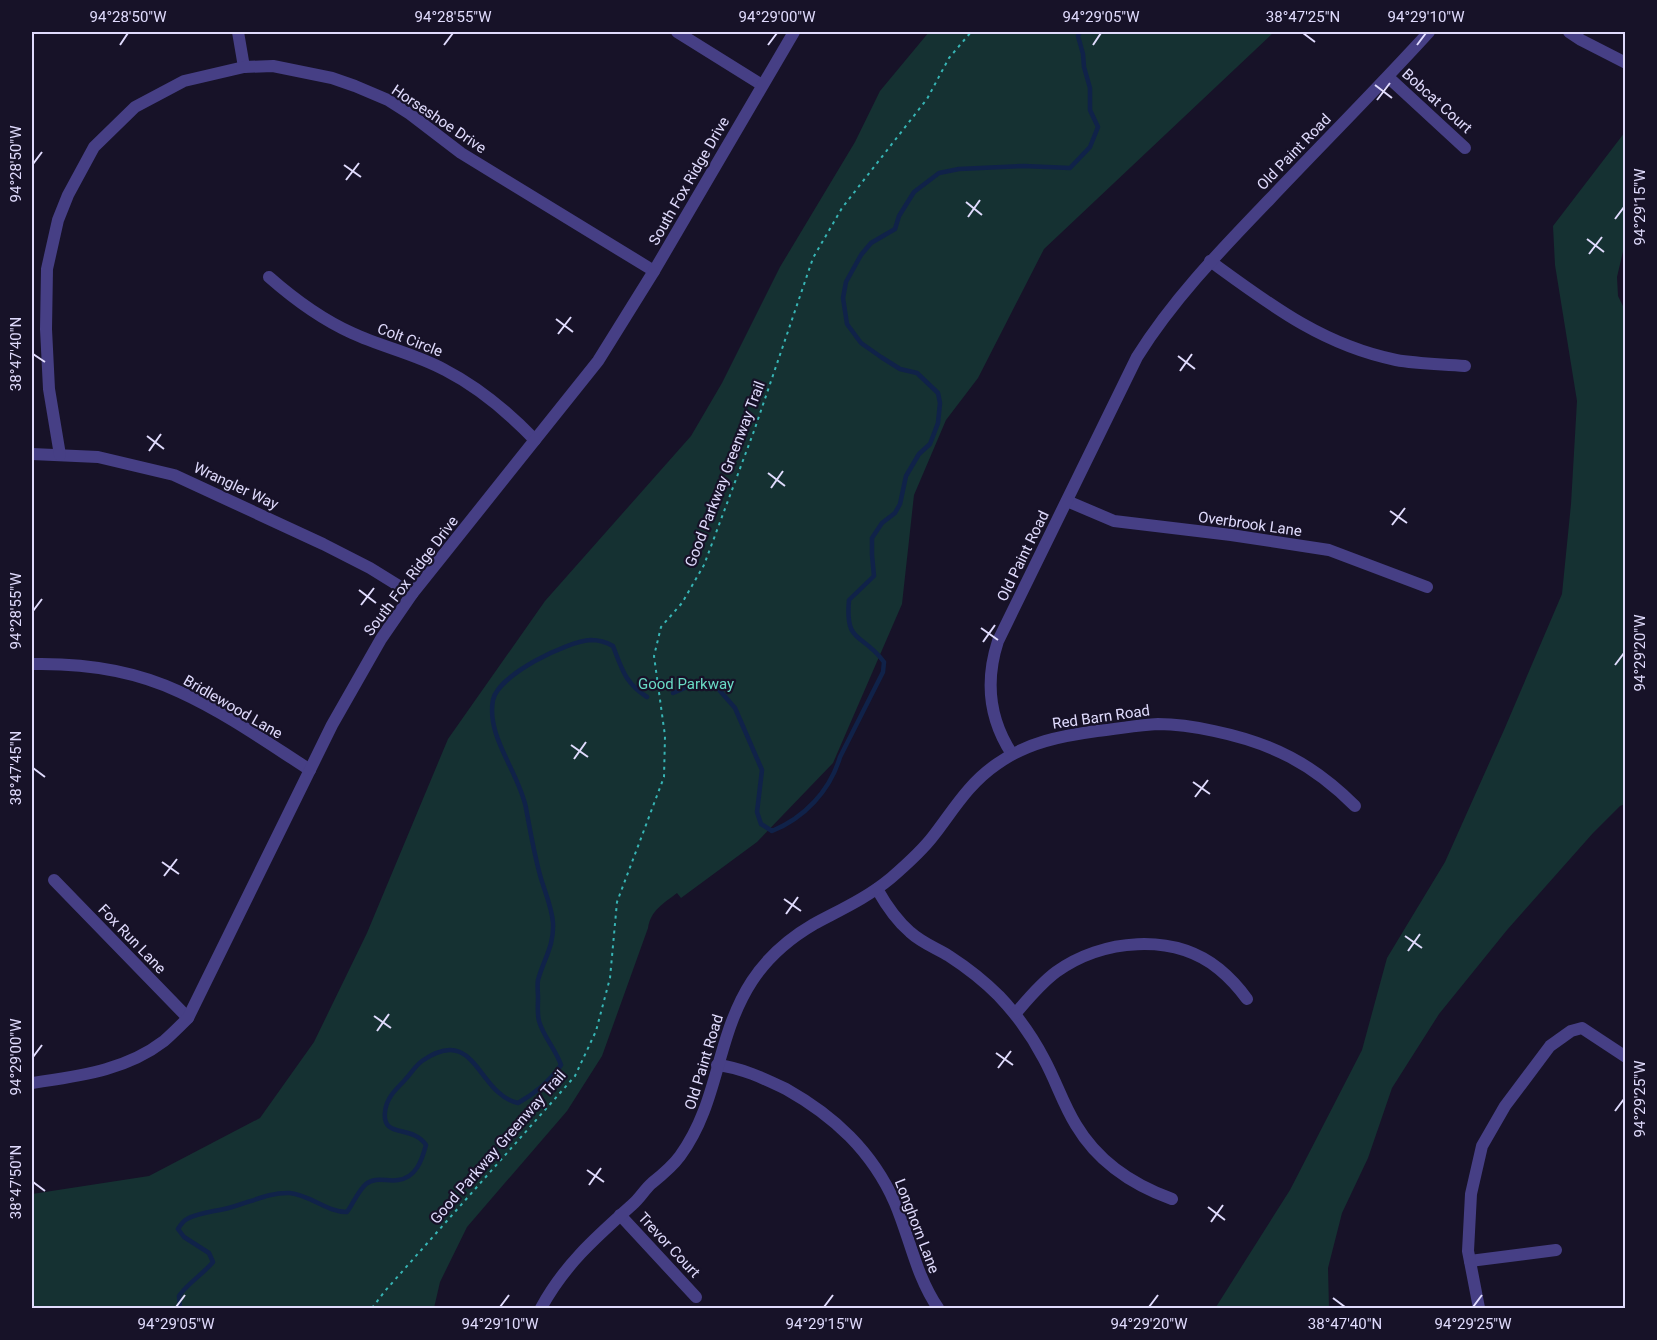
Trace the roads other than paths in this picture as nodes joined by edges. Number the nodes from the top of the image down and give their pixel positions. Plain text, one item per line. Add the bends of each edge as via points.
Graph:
1 (238, 32) edge
2 (677, 32) edge
3 (794, 32) edge
4 (1429, 32) edge
5 (1569, 32) edge
6 (1626, 63) edge
7 (244, 67) junction
8 (1388, 77) junction
9 (762, 85) junction
10 (1465, 148) dead end
11 (1210, 261) junction
12 (654, 271) junction
13 (268, 277) dead end
14 (1465, 366) dead end
15 (535, 440) junction
16 (32, 454) edge
17 (60, 455) junction
18 (1066, 501) junction
19 (1427, 587) dead end
20 (412, 594) junction
21 (32, 664) edge
22 (1012, 754) junction
23 (310, 770) junction
24 (1354, 806) dead end
25 (54, 880) dead end
26 (877, 889) junction
27 (1247, 999) dead end
28 (1015, 1014) junction
29 (188, 1018) junction
30 (1626, 1057) edge
31 (717, 1065) junction
32 (32, 1083) edge
33 (1172, 1199) dead end
34 (620, 1215) junction
35 (1556, 1250) dead end
36 (1470, 1261) junction
37 (696, 1297) dead end
38 (541, 1308) edge
39 (939, 1308) edge
40 (1479, 1308) edge

1 - 7 street
2 - 9 street
3 - 9 street, South Fox Ridge Drive
4 - 8 street, Old Paint Road
5 - 6 street
7 - 12 street, Horseshoe Drive via 273,66 307,72 387,100 461,153
7 - 17 street, Horseshoe Drive via 184,81 135,107 94,147 68,195 47,269 49,389
8 - 10 street, Bobcat Court
8 - 11 street, Old Paint Road
9 - 12 street, South Fox Ridge Drive
11 - 14 street via 1279,312 1345,345 1396,360
11 - 18 street, Old Paint Road via 1158,324 1137,357
12 - 15 street, South Fox Ridge Drive via 598,360
13 - 15 street, Colt Circle via 323,318 471,384
15 - 20 street, South Fox Ridge Drive
16 - 17 street, Wrangler Way
17 - 20 street, Wrangler Way via 98,457 174,475 370,568
18 - 19 street, Overbrook Lane via 1114,522 1329,550
18 - 22 street, Old Paint Road via 993,659 990,678 995,721
20 - 23 street, South Fox Ridge Drive via 355,682
21 - 23 street, Bridlewood Lane via 112,670 178,691 214,709
22 - 24 street, Red Barn Road via 1046,739 1071,734 1127,726 1192,726 1266,744 1295,758
22 - 26 street, Old Paint Road via 974,783 933,836
23 - 29 street, South Fox Ridge Drive
25 - 29 street, Fox Run Lane
26 - 28 street via 911,933 973,974
26 - 31 street, Old Paint Road via 812,925 769,960 739,1002
27 - 28 street via 1234,982 1200,957 1182,949 1152,944 1112,948 1078,959 1039,986
28 - 33 street via 1045,1060 1077,1127 1091,1146 1131,1181
29 - 32 street, South Fox Ridge Drive via 163,1041 116,1067
30 - 36 street via 1582,1028 1550,1046 1505,1106 1482,1146 1471,1194
31 - 34 street, Old Paint Road via 705,1113 693,1136 661,1178
31 - 39 street, Longhorn Lane via 762,1077 808,1102 850,1135 867,1155 896,1204 919,1274
34 - 37 street, Trevor Court
34 - 38 street, Old Paint Road via 578,1254
35 - 36 street
36 - 40 street

